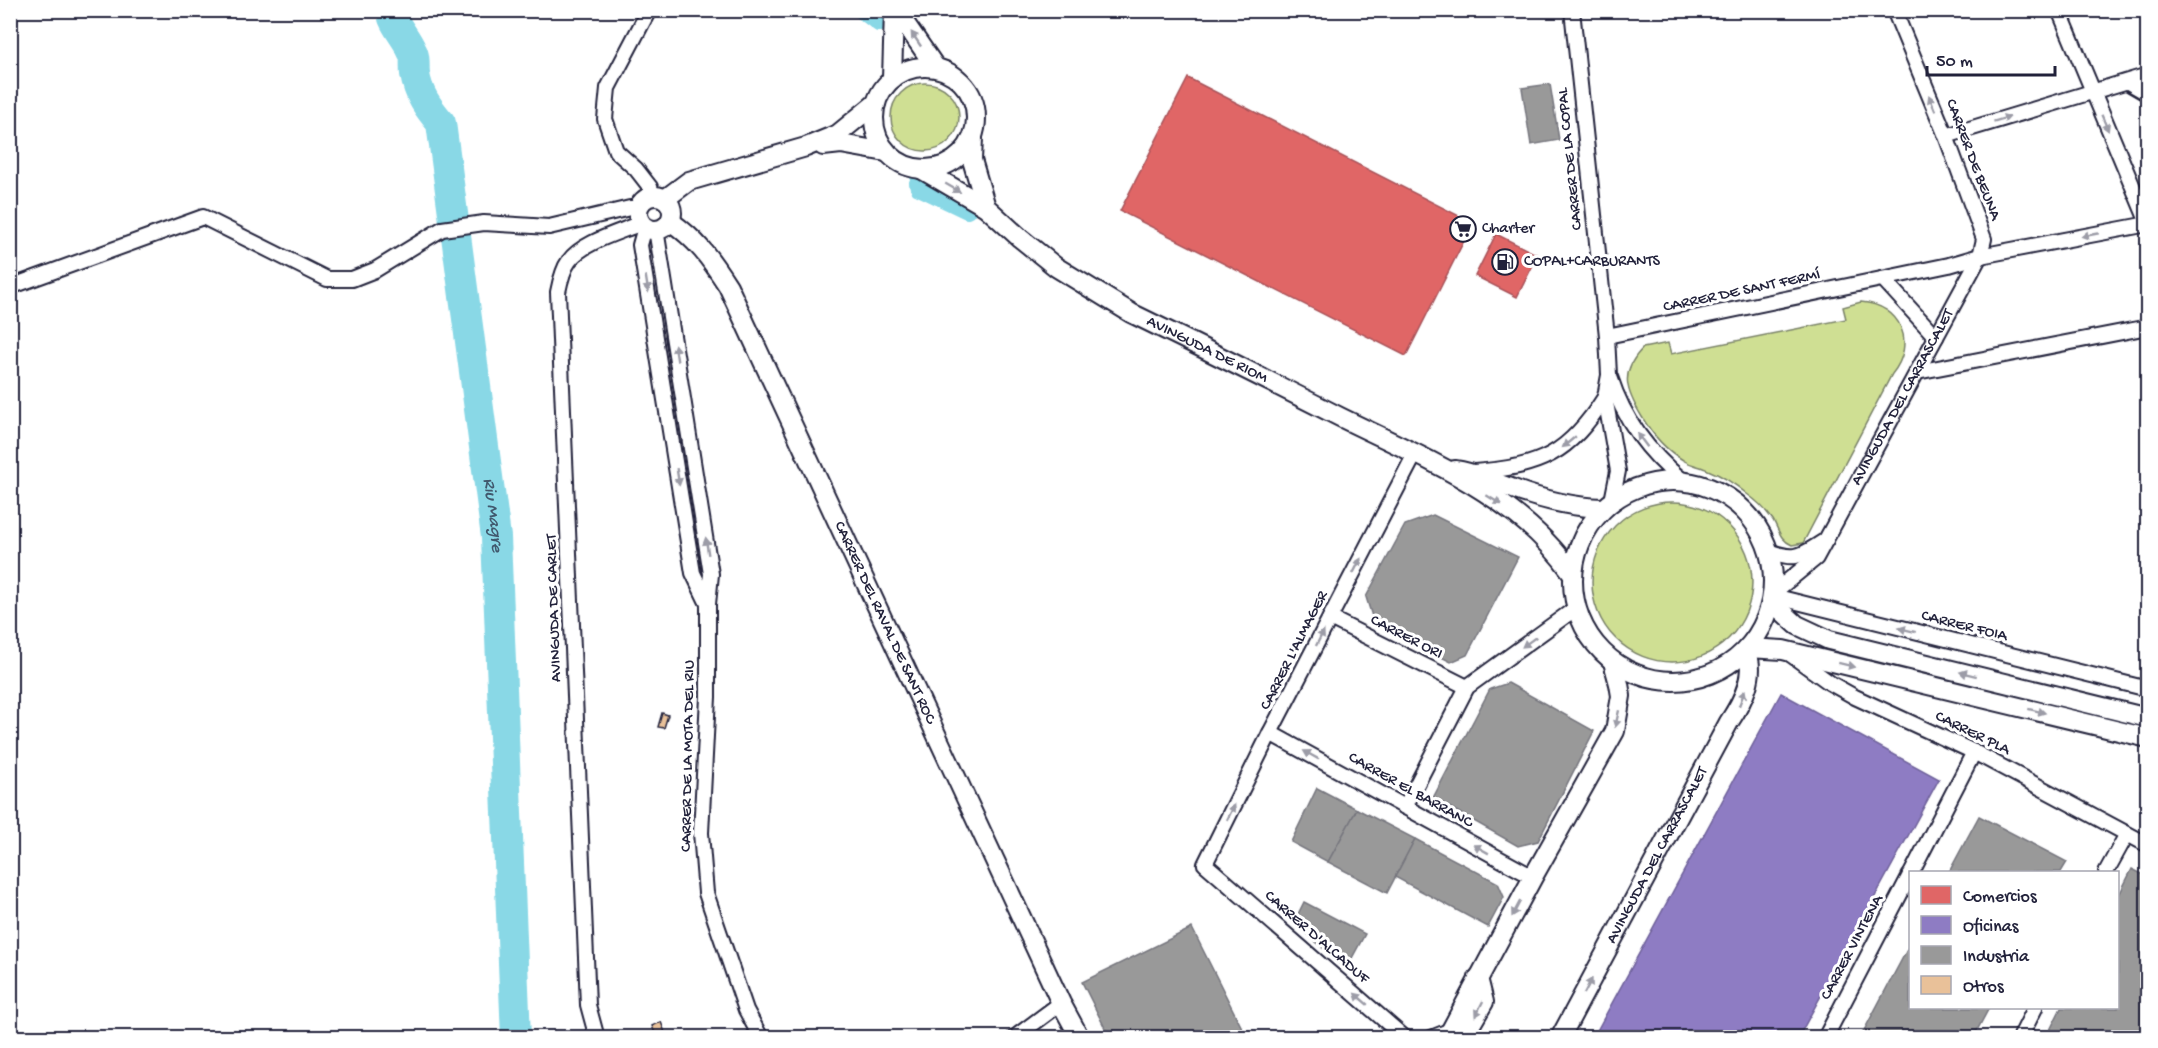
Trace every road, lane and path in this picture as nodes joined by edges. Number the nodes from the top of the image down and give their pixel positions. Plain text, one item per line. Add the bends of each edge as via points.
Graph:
1 (649, 10) edge
2 (895, 10) edge
3 (1572, 10) edge
4 (1894, 10) edge
5 (2059, 10) edge
6 (936, 68) junction
7 (2148, 75) edge
8 (892, 79) junction
9 (2124, 82) junction
10 (2092, 92) junction
11 (2148, 96) edge
12 (876, 103) junction
13 (1946, 136) junction
14 (973, 137) junction
15 (806, 147) junction
16 (886, 152) junction
17 (921, 170) junction
18 (659, 198) junction
19 (986, 207) junction
20 (650, 222) junction
21 (2148, 224) edge
22 (1980, 256) junction
23 (1883, 279) junction
24 (10, 287) edge
25 (2148, 327) edge
26 (1607, 336) junction
27 (1936, 337) junction
28 (1917, 372) junction
29 (1609, 375) junction
30 (1605, 397) junction
31 (1415, 454) junction
32 (1444, 469) junction
33 (1472, 472) junction
34 (1683, 481) junction
35 (1607, 505) junction
36 (1828, 539) junction
37 (1769, 551) junction
38 (1572, 573) junction
39 (1773, 597) junction
40 (1576, 608) junction
41 (1330, 618) junction
42 (1747, 649) junction
43 (1783, 650) junction
44 (1613, 662) junction
45 (1750, 672) junction
46 (1467, 687) junction
47 (2148, 689) edge
48 (2148, 718) edge
49 (1270, 733) junction
50 (2148, 738) edge
51 (1974, 752) junction
52 (1405, 807) junction
53 (2127, 834) junction
54 (2148, 845) edge
55 (1206, 864) joint
56 (1913, 871) edge
57 (2107, 871) edge
58 (1533, 877) junction
59 (1909, 878) edge
60 (1061, 1003) junction
61 (2034, 1009) edge
62 (1455, 1035) edge
63 (597, 1038) edge
64 (761, 1038) edge
65 (1014, 1038) edge
66 (1080, 1038) edge
67 (1405, 1038) edge
68 (1431, 1038) edge
69 (1560, 1038) edge
70 (1825, 1038) edge
71 (2020, 1038) edge

1 - 18 street via 608,88 605,119 616,151
6 -> 2 street
2 - 8 street
3 - 26 street, CARRER DE LA COPAL
13 -> 4 street, CARRER DE BEUNA
5 - 10 street
6 - 8 street via 920,67
6 - 14 street via 962,83 970,95 976,123
7 - 9 street
8 - 12 street
9 - 10 street
9 - 11 street
13 -> 10 street
10 -> 21 street
12 - 15 street via 838,134
12 - 16 street via 873,120
13 - 22 street, CARRER DE BEUNA via 1984,239
14 - 17 street via 952,162
14 - 19 street via 972,160
15 - 16 street via 841,144
15 - 18 street via 688,181
16 - 17 street via 896,161
17 -> 19 street, AVINGUDA DE RIOM
18 - 20 street via 644,200
18 - 20 street via 672,212
19 - 31 street, AVINGUDA DE RIOM via 1056,267 1131,313
20 - 24 street via 630,208 549,227 475,223 442,229 375,270 352,279 327,279 203,217
20 - 60 street, CARRER DEL RAVAL DE SANT ROC via 688,234 728,286
20 - 63 street, AVINGUDA DE CARLET via 597,241 579,252 569,260 558,292 588,1005
20 - 64 street, CARRER DE LA MOTA DEL RIU via 640,245 693,573 708,604 701,833 706,892 746,1010
21 -> 22 street, CARRER DE SANT FERMÍ
22 - 23 street, CARRER DE SANT FERMÍ
22 - 27 street, AVINGUDA DEL CARRASCALET
23 - 26 street, CARRER DE SANT FERMÍ
23 - 27 street
25 - 28 street
26 - 29 street, CARRER DE LA COPAL
27 - 28 street, AVINGUDA DEL CARRASCALET
28 - 36 street, AVINGUDA DEL CARRASCALET
29 - 30 street, CARRER DE LA COPAL
34 -> 29 street, CARRER DE LA COPAL via 1636,434
30 -> 33 street, CARRER DE LA COPAL via 1582,430 1556,452 1508,470
30 - 35 street, CARRER DE LA COPAL via 1618,471
31 - 32 street, AVINGUDA DE RIOM
41 -> 31 street, CARRER L'ALMAGER
32 - 33 street, AVINGUDA DE RIOM
32 -> 38 street, AVINGUDA DE RIOM via 1527,522
33 - 35 street, AVINGUDA DE RIOM via 1544,499 1574,506
34 - 35 street via 1645,484
34 - 37 street via 1720,492 1737,503 1762,533
35 - 38 street via 1582,538
36 - 37 street via 1799,556 1786,558
36 - 39 street, AVINGUDA DEL CARRASCALET via 1816,558
37 - 39 street
38 - 40 street
39 - 42 street via 1759,634
47 -> 39 street, CARRER FOIA
48 -> 39 street via 1829,640 1797,625
40 - 44 street via 1590,638
40 -> 46 street
41 - 46 street, CARRER ORI
49 -> 41 street, CARRER L'ALMAGER
42 - 43 street
42 - 44 street via 1717,671 1682,681 1646,677
42 - 45 street, AVINGUDA DEL CARRASCALET
43 - 45 street via 1763,656
43 -> 50 street
43 - 51 street, CARRER PLA via 1855,697
44 -> 58 street via 1620,684 1615,731
69 -> 45 street, AVINGUDA DEL CARRASCALET via 1740,706
46 - 52 street
52 -> 49 street, CARRER EL BARRANC
55 -> 49 street, CARRER L'ALMAGER
51 - 53 street, CARRER PLA
51 - 56 street, CARRER VINTENA
58 -> 52 street, CARRER EL BARRANC
53 - 54 street, CARRER PLA
53 - 57 street
67 -> 55 street, CARRER D'ALCADUF
58 -> 62 street via 1478,978 1484,1002
59 - 70 street, CARRER VINTENA
60 - 65 street
60 - 66 street, CARRER DEL RAVAL DE SANT ROC
61 - 71 street
62 - 68 street

